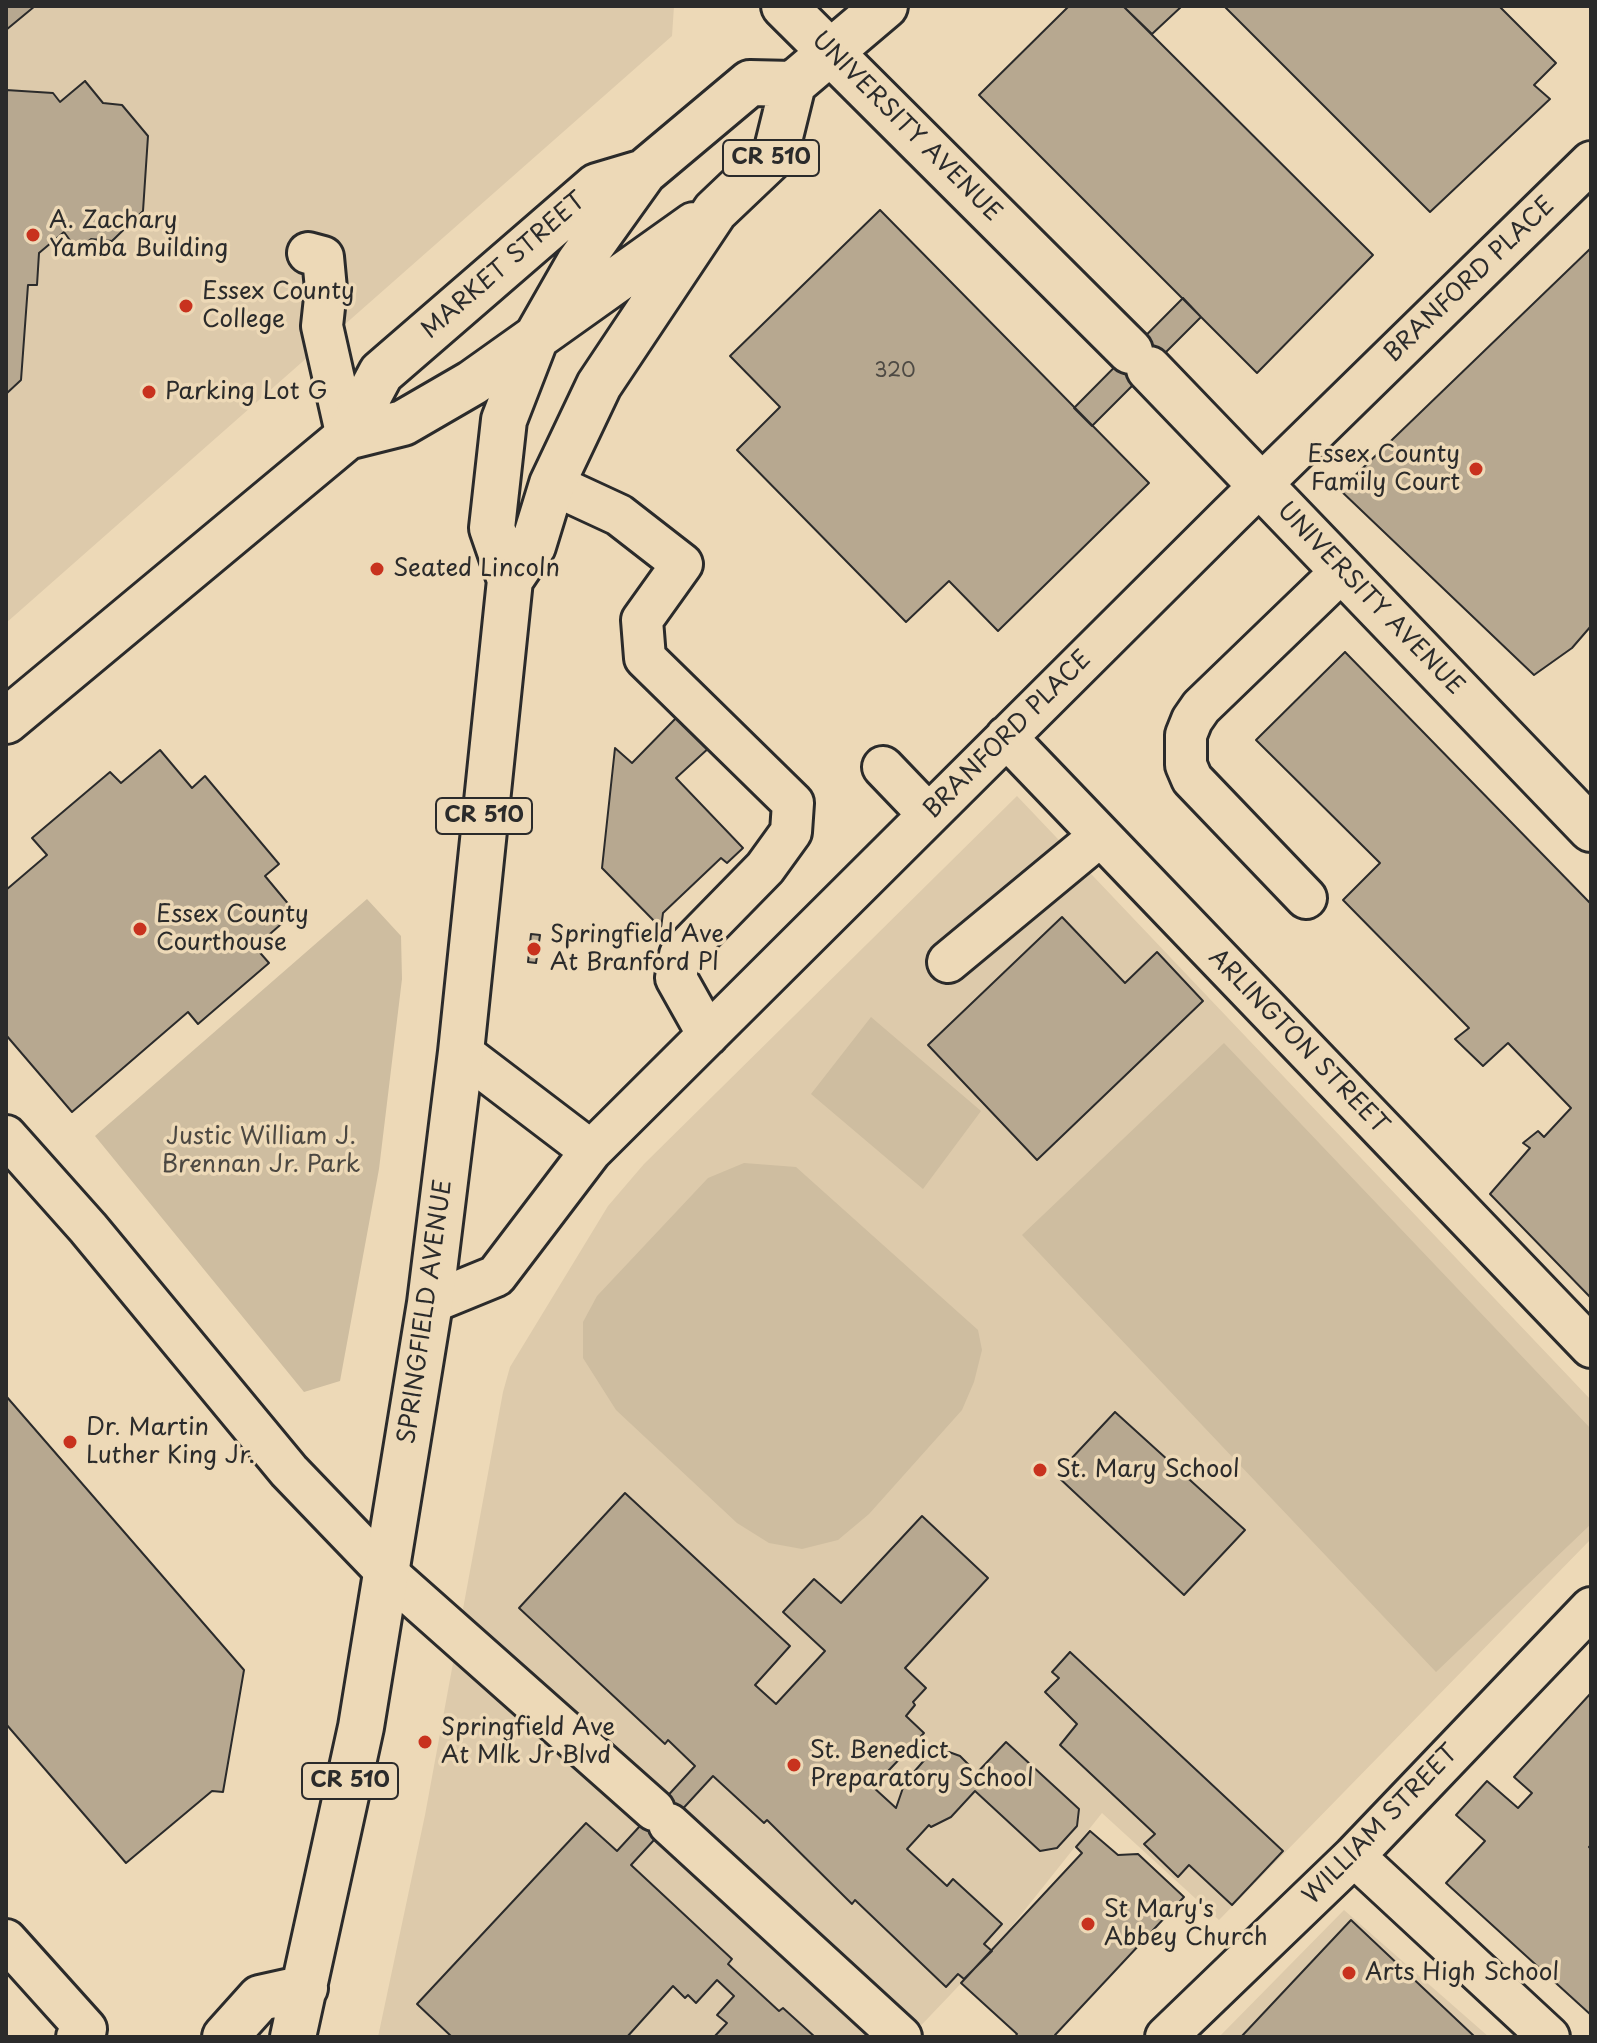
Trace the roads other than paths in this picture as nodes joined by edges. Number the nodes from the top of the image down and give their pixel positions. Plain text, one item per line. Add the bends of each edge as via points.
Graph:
1 (784, 6) edge
2 (885, 6) edge
3 (831, 52) junction
4 (793, 84) junction
5 (1591, 162) edge
6 (644, 172) junction
7 (715, 211) junction
8 (308, 253) dead end
9 (535, 340) junction
10 (347, 437) junction
11 (552, 484) junction
12 (1260, 485) junction
13 (1343, 570) junction
14 (510, 580) junction
15 (6, 721) edge
16 (1006, 737) junction
17 (883, 767) dead end
18 (928, 814) junction
19 (1591, 829) edge
20 (1100, 836) junction
21 (1306, 898) dead end
22 (948, 962) dead end
23 (708, 1035) junction
24 (461, 1052) junction
25 (6, 1136) edge
26 (591, 1151) junction
27 (430, 1303) junction
28 (1591, 1347) edge
29 (387, 1573) junction
30 (1591, 1608) edge
31 (1354, 1856) junction
32 (6, 1940) edge
33 (305, 1988) junction
34 (77, 2037) edge
35 (225, 2037) edge
36 (293, 2037) edge
37 (901, 2037) edge
38 (1166, 2037) edge
39 (1549, 2037) edge

1 - 3 main road, UNIVERSITY AVENUE
2 - 3 main road
3 - 4 main road
3 - 12 main road, UNIVERSITY AVENUE
4 - 6 main road, MARKET STREET via 750,83
4 - 7 main road, SPRINGFIELD AVENUE / CR 510 via 776,153
5 - 12 street, BRANFORD PLACE
6 - 9 main road, SPRINGFIELD AVENUE via 579,263
6 - 10 main road, MARKET STREET via 597,186 381,373
7 - 9 main road, MARKET STREET
7 - 11 main road, SPRINGFIELD AVENUE / CR 510 via 599,385
8 - 10 street via 323,257 322,326
9 - 10 main road, MARKET STREET via 403,423
9 - 14 main road, SPRINGFIELD AVENUE / CR 510 via 504,420 493,513 492,528
10 - 15 main road, MARKET STREET
11 - 14 main road, SPRINGFIELD AVENUE / CR 510 via 533,546
11 - 23 street via 619,515 682,564 642,620 645,658 793,803 791,832 765,868 680,955 676,978
12 - 13 main road, UNIVERSITY AVENUE
12 - 16 street, BRANFORD PLACE
13 - 19 main road, UNIVERSITY AVENUE
13 - 21 street via 1201,707 1186,735 1186,765 1192,779
14 - 24 main road, SPRINGFIELD AVENUE / CR 510
16 - 18 street, BRANFORD PLACE
16 - 20 street, ARLINGTON STREET
17 - 18 street
18 - 23 street, BRANFORD PLACE
20 - 22 street
20 - 28 street, ARLINGTON STREET
23 - 26 street, BRANFORD PLACE
24 - 26 street
24 - 27 main road, SPRINGFIELD AVENUE / CR 510
25 - 29 street via 289,1471
26 - 27 street, BRANFORD PLACE via 496,1276
27 - 29 main road, SPRINGFIELD AVENUE / CR 510
29 - 33 main road, SPRINGFIELD AVENUE / CR 510 via 361,1727
29 - 37 street
30 - 31 street, WILLIAM STREET
31 - 38 street, WILLIAM STREET
31 - 39 street
32 - 34 street via 86,2029
33 - 35 main road via 260,1998
33 - 36 main road, SPRINGFIELD AVENUE

